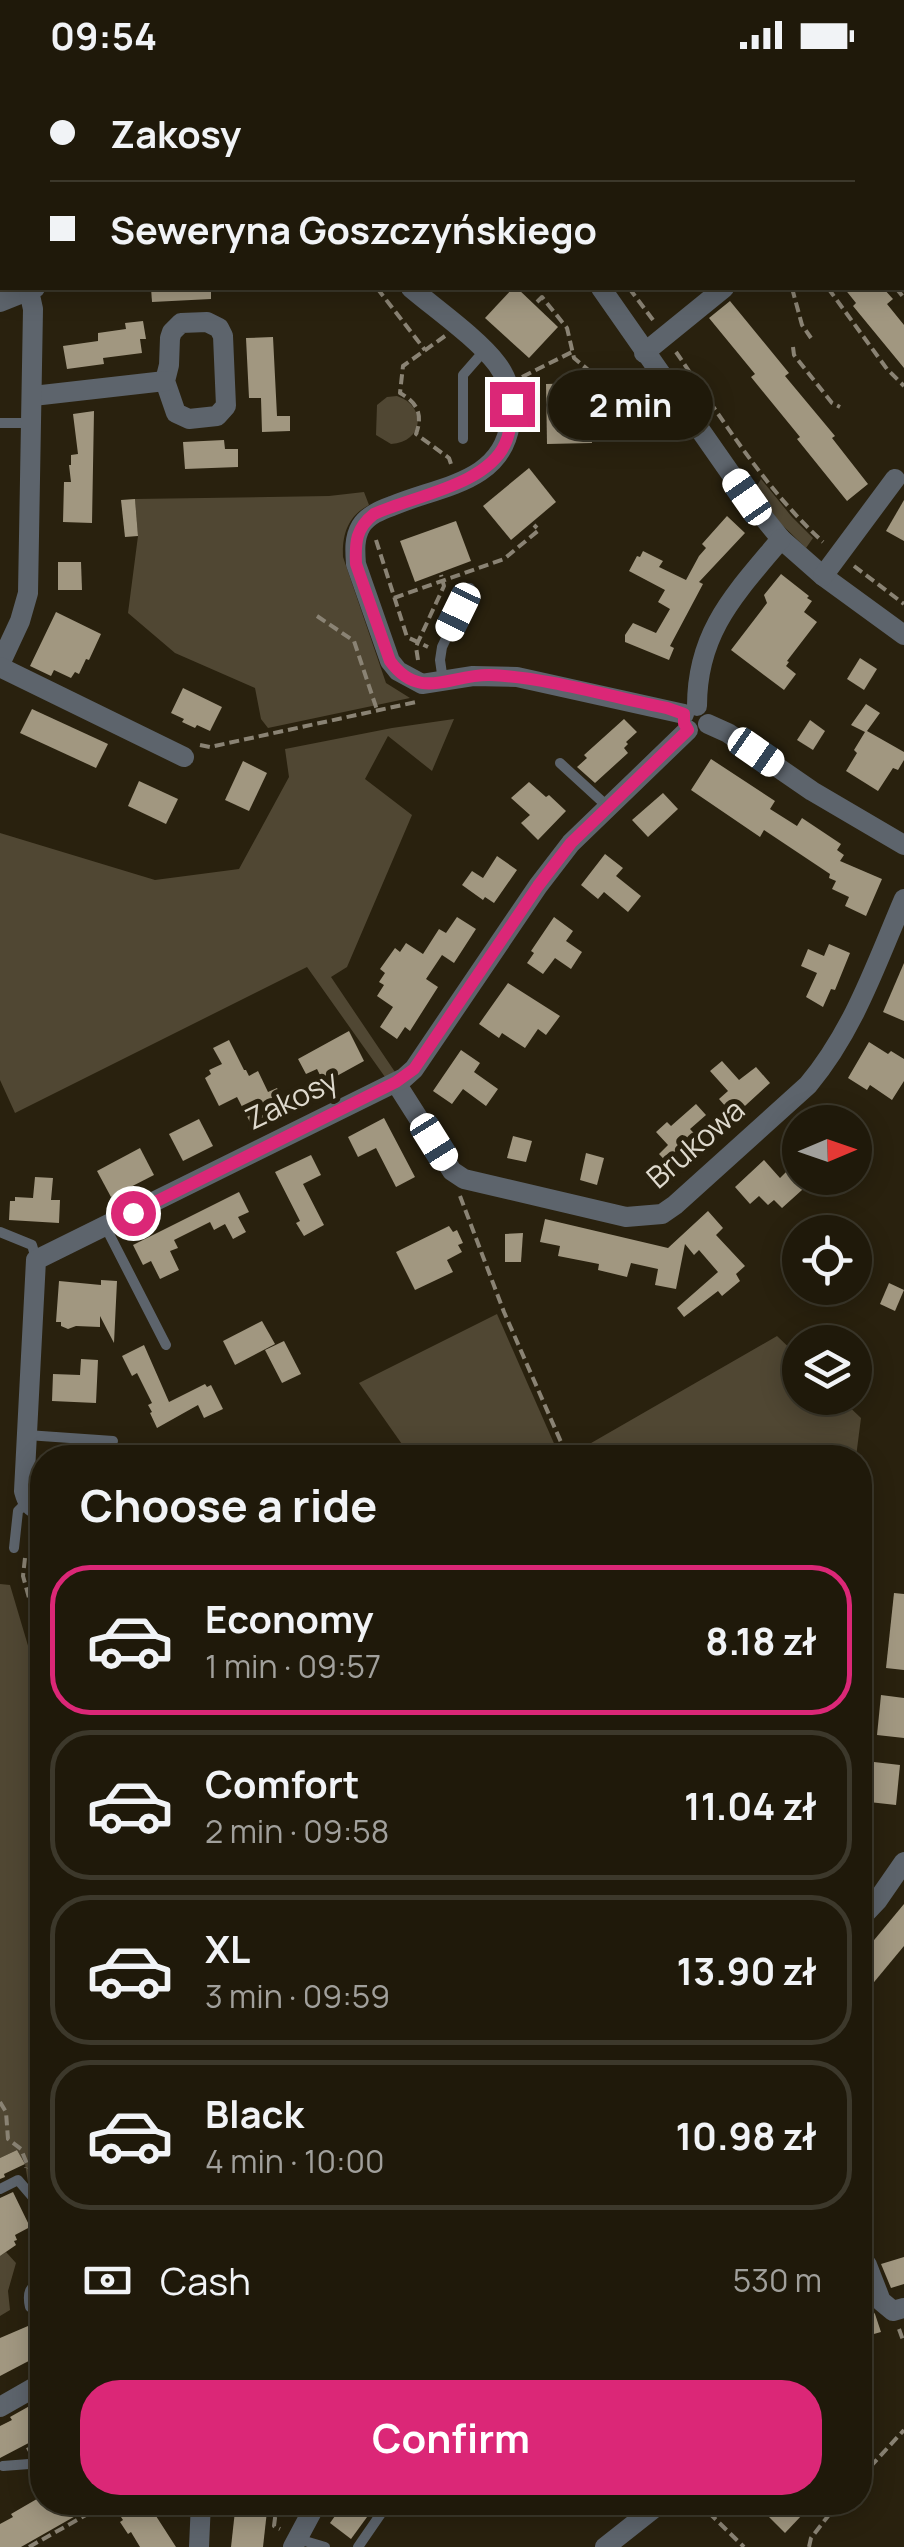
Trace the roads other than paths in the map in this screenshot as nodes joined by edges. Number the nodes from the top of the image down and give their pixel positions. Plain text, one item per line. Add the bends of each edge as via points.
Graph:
1 (30, 290) edge
2 (32, 290) edge
3 (413, 290) edge
4 (602, 290) edge
5 (722, 290) edge
6 (0, 302) edge
7 (484, 351) junction
8 (644, 352) junction
9 (165, 381) junction
10 (33, 396) junction
11 (0, 422) edge
12 (32, 423) junction
13 (464, 438) dead end
14 (895, 479) dead end
15 (781, 539) junction
16 (823, 576) junction
17 (470, 588) dead end
18 (904, 635) edge
19 (0, 666) edge
20 (443, 682) junction
21 (694, 718) junction
22 (187, 751) road end
23 (560, 763) dead end
24 (607, 806) junction
25 (904, 845) edge
26 (904, 900) edge
27 (396, 1082) junction
28 (105, 1226) junction
29 (0, 1232) edge
30 (36, 1260) junction
31 (166, 1345) dead end
32 (26, 1435) junction
33 (113, 1441) dead end
34 (30, 1499) edge
35 (30, 1508) edge
36 (20, 1549) road end
37 (903, 1868) edge
38 (872, 1905) edge
39 (0, 2189) edge
40 (30, 2194) edge
41 (872, 2277) edge
42 (30, 2290) edge
43 (30, 2307) dead end
44 (899, 2309) edge
45 (30, 2390) edge
46 (0, 2407) edge
47 (30, 2464) edge
48 (3, 2466) dead end
49 (200, 2515) edge
50 (309, 2515) edge
51 (380, 2515) edge
52 (646, 2515) edge
53 (293, 2539) edge
54 (199, 2547) edge
55 (326, 2547) edge
56 (358, 2547) edge
57 (605, 2547) edge

1 - 6 street
2 - 10 street
3 - 7 street
4 - 8 street
5 - 8 street
7 - 13 lane via 463,375
7 - 20 street via 499,366 512,404 496,458 473,477 374,514 358,530 355,548 390,661 414,681
8 - 15 street
9 - 9 street via 181,417 223,412 219,328 207,322 176,327
9 - 10 street
10 - 12 street
11 - 12 lane
12 - 19 street via 28,594
14 - 16 street
15 - 16 street
15 - 21 street via 718,622 700,664
16 - 18 street
17 - 20 lane via 442,647
19 - 22 street
20 - 21 street via 517,678
21 - 24 street, Zakosy
21 - 25 street
23 - 24 lane
24 - 27 street, Zakosy via 550,870 414,1069
26 - 27 street, Brukowa via 824,1065 662,1214 626,1217 464,1179 452,1171
27 - 28 street, Zakosy
28 - 30 street, Zakosy
28 - 31 lane
29 - 30 lane via 32,1245
30 - 32 street
32 - 33 lane
32 - 34 street via 24,1490
35 - 36 lane via 18,1511
37 - 38 street
39 - 40 lane via 18,2180
41 - 44 street via 881,2301
42 - 43 lane
45 - 46 street
47 - 48 lane
49 - 54 street
50 - 53 street
51 - 56 lane
52 - 57 street
53 - 55 lane

